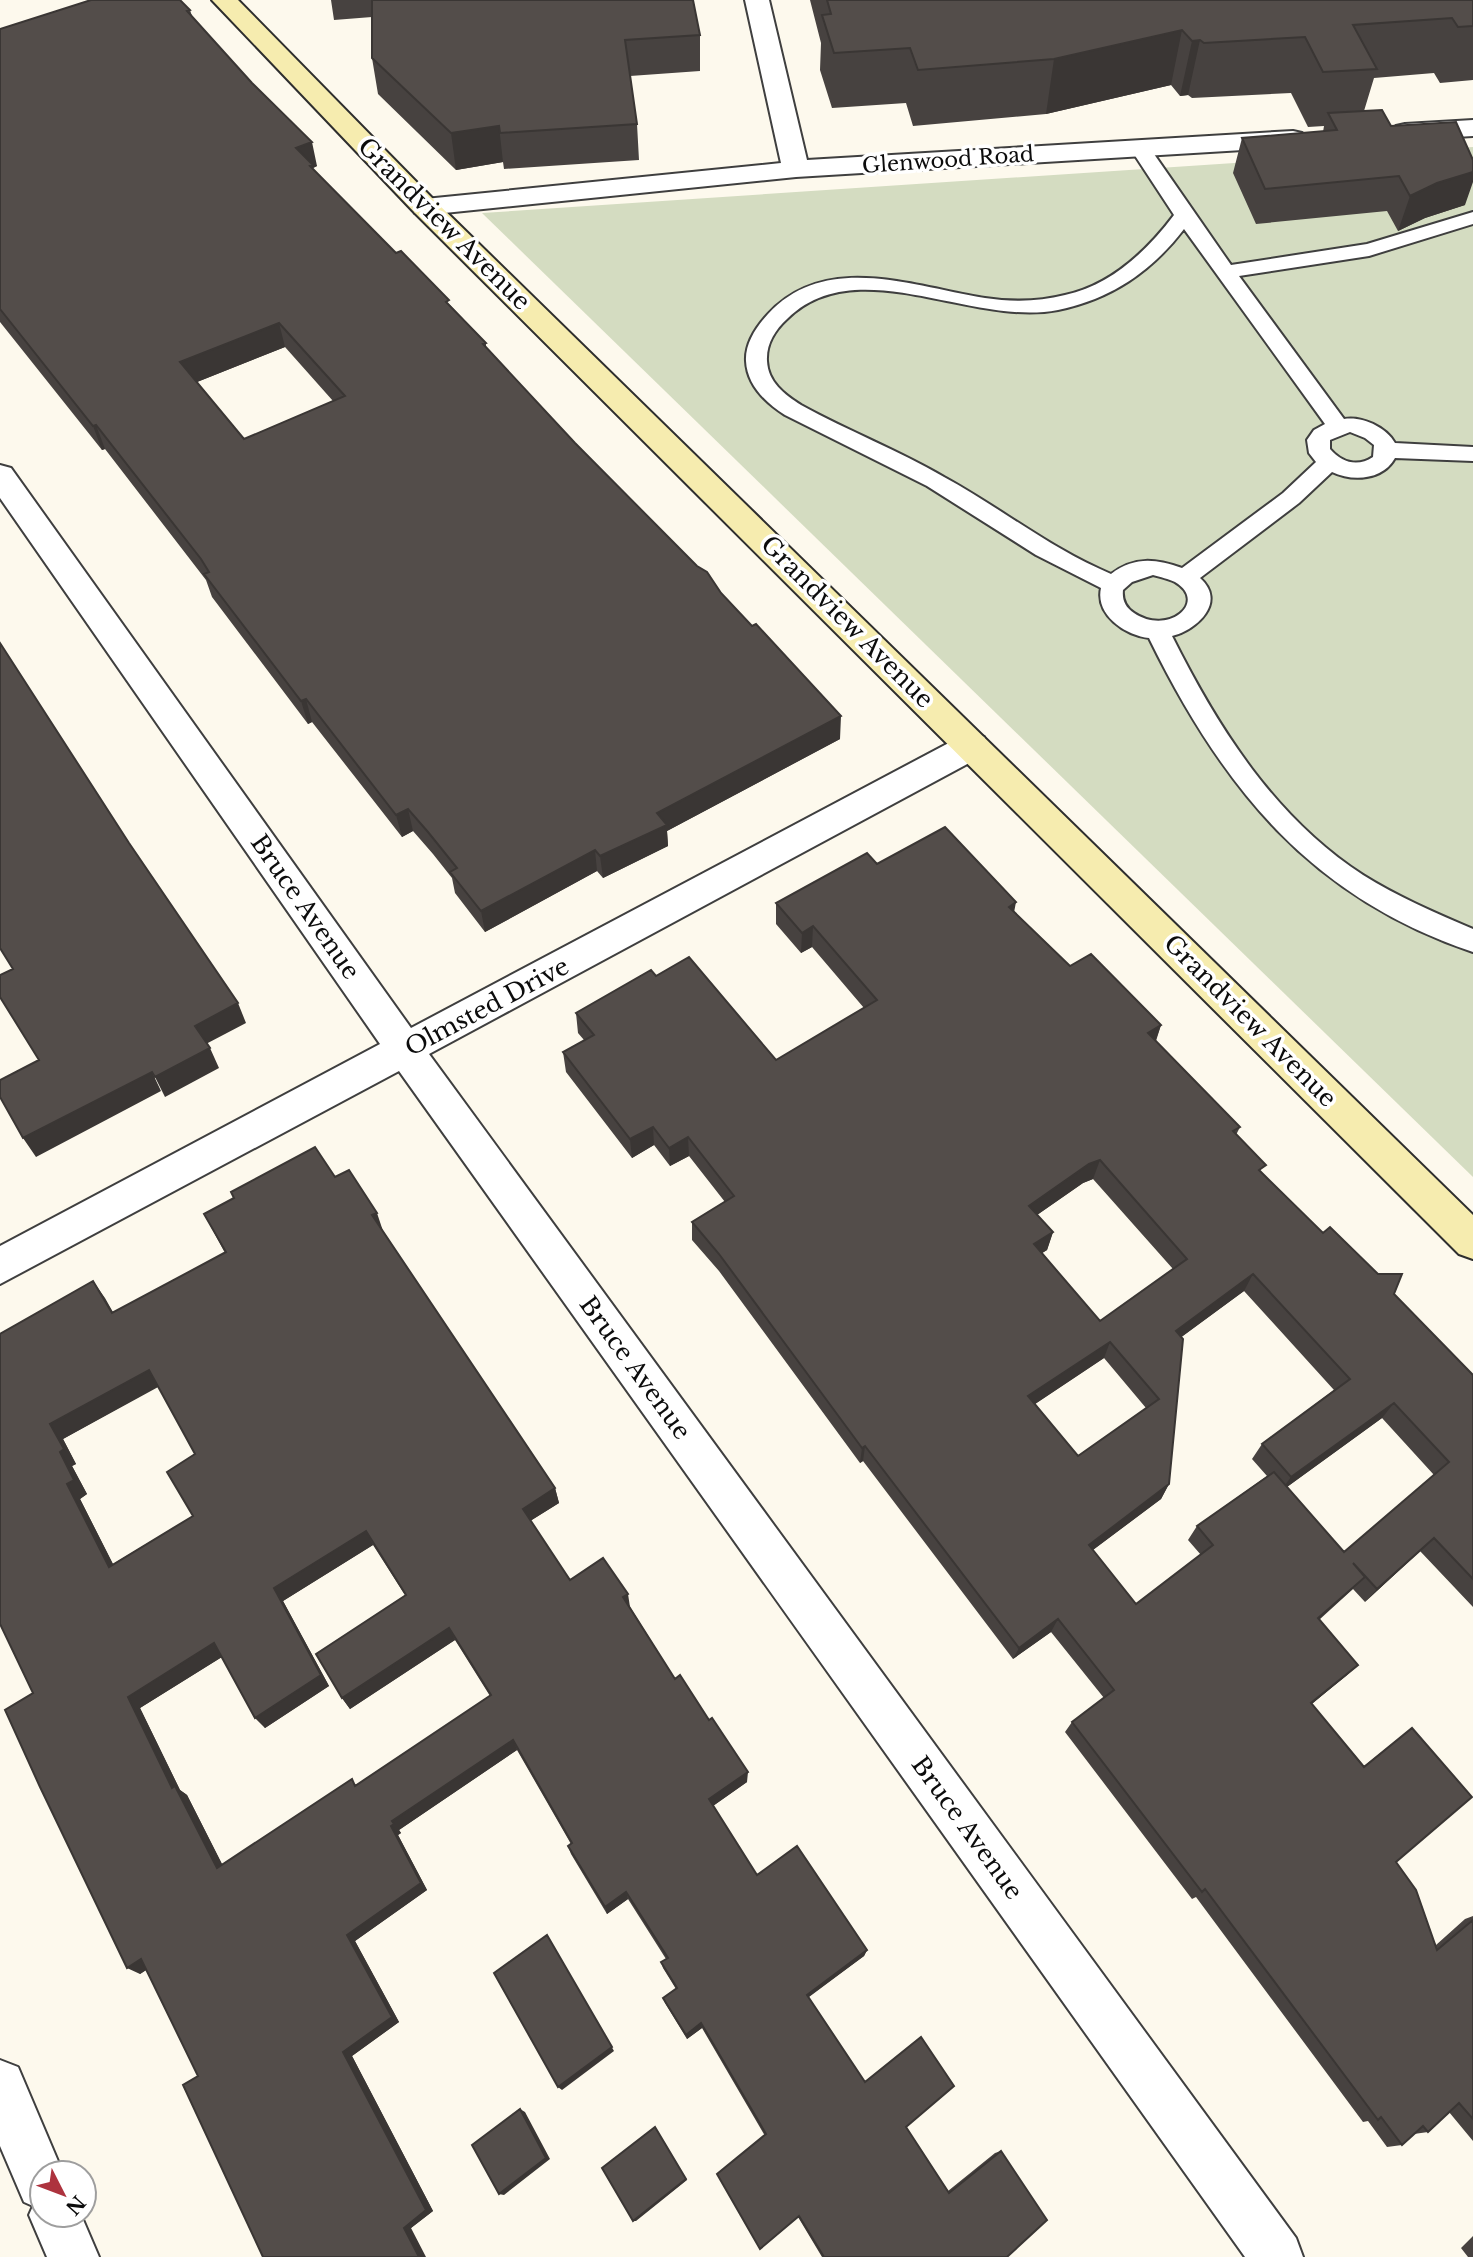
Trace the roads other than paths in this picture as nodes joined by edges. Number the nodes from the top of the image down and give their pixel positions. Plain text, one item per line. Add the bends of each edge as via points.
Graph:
1 (224, 0) edge
2 (757, 0) edge
3 (1473, 128) edge
4 (1377, 134) edge
5 (1322, 137) edge
6 (1140, 148) junction
7 (796, 169) junction
8 (425, 207) junction
9 (1184, 215) junction
10 (1473, 218) edge
11 (1226, 272) junction
12 (1338, 426) junction
13 (1388, 450) junction
14 (1473, 454) edge
15 (1329, 462) junction
16 (0, 475) edge
17 (1186, 577) junction
18 (1113, 584) junction
19 (1157, 630) junction
20 (972, 746) junction
21 (1473, 941) edge
22 (406, 1051) junction
23 (1473, 1241) edge
24 (0, 1266) edge
25 (0, 2085) edge
26 (31, 2159) edge
27 (61, 2229) edge
28 (73, 2257) edge
29 (1277, 2257) edge

1 - 8 street, Grandview Avenue
2 - 7 street
3 - 4 street
5 - 6 street, Glenwood Road
6 - 7 street, Glenwood Road
6 - 9 lane
7 - 8 street, Glenwood Road
8 - 20 street, Grandview Avenue
9 - 11 lane
9 - 18 lane via 1142,263 1085,297 1011,307 895,283 854,283 817,291 789,305 769,323 757,346 756,371 769,391 794,410 935,481 1084,573
10 - 11 lane via 1369,250
11 - 12 lane
12 - 13 lane via 1364,428
12 - 15 lane via 1326,430 1317,446
13 - 14 lane
13 - 15 lane via 1379,466 1367,470
15 - 17 lane via 1271,514
16 - 22 street, Bruce Avenue
17 - 18 lane via 1171,570 1146,568 1122,575
17 - 19 lane via 1201,600 1198,612 1182,626
18 - 19 lane via 1111,596 1124,619
19 - 21 lane via 1223,750 1289,829 1353,881
20 - 22 street, Olmsted Drive
20 - 23 street, Grandview Avenue
22 - 24 street, Olmsted Drive
22 - 29 street, Bruce Avenue
25 - 26 street
27 - 28 street

